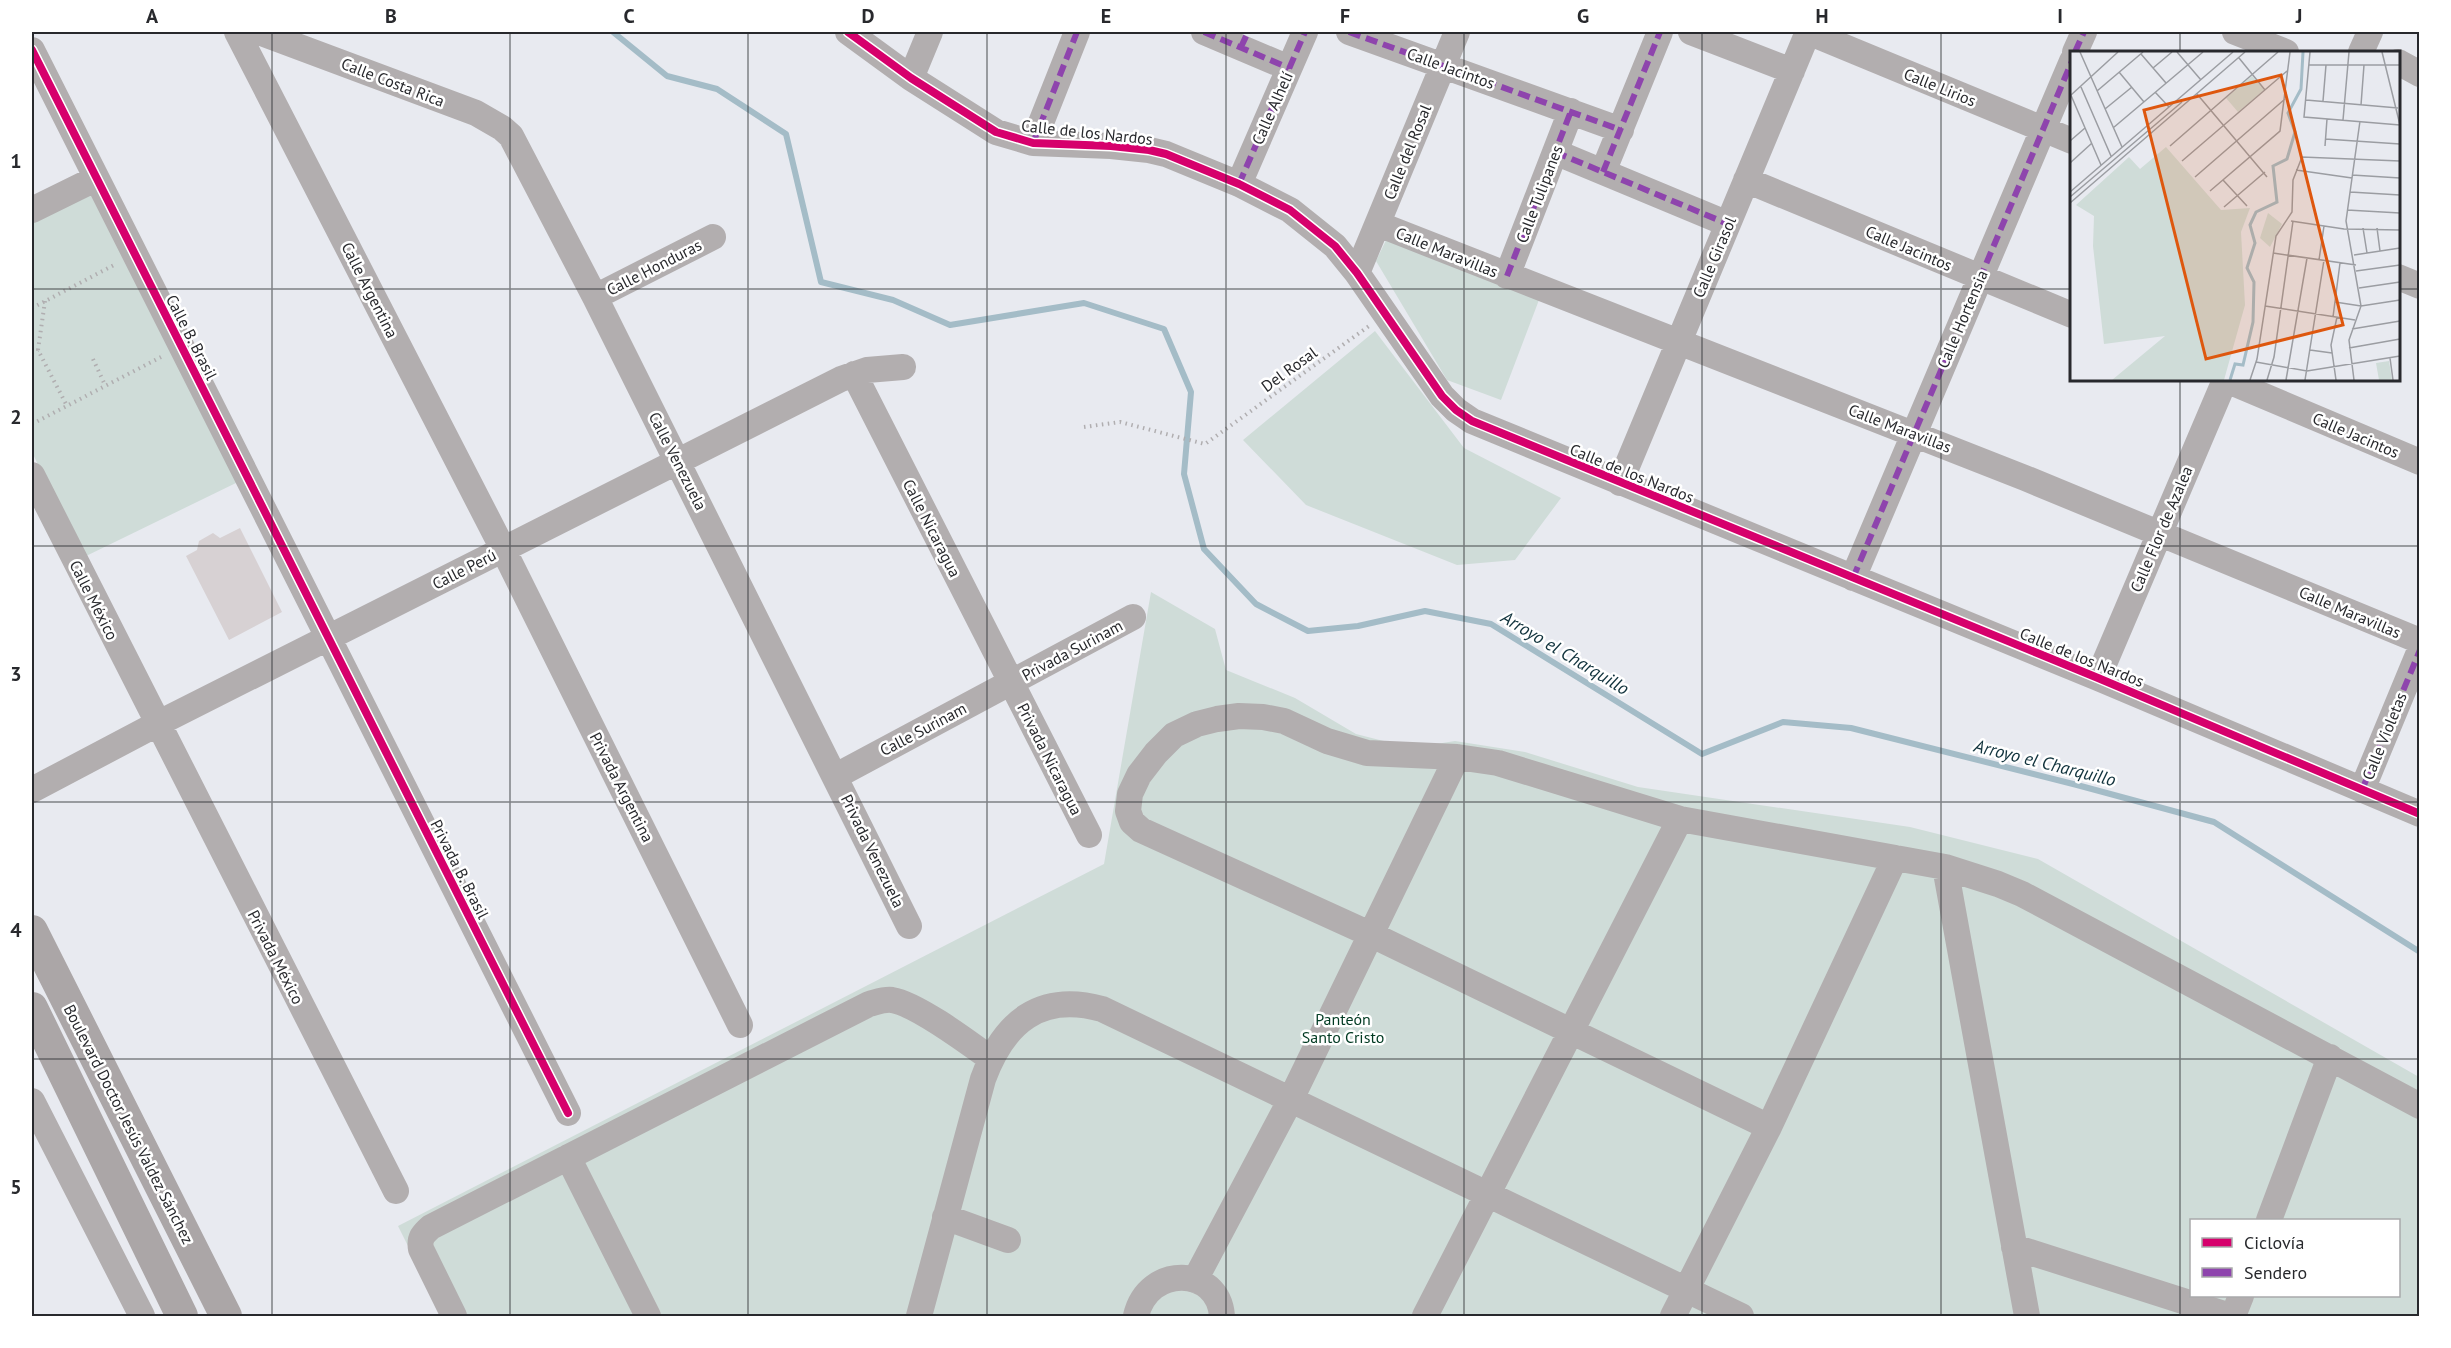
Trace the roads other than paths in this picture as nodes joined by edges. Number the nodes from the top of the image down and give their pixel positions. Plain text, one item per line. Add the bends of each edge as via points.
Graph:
1 (237, 32) edge
2 (259, 32) edge
3 (848, 32) edge
4 (930, 32) edge
5 (1077, 32) edge
6 (1204, 32) edge
7 (1305, 32) edge
8 (1349, 32) edge
9 (1457, 32) edge
10 (1660, 32) edge
11 (1691, 32) edge
12 (1808, 32) edge
13 (2084, 32) edge
14 (2235, 32) edge
15 (1245, 39) edge
16 (32, 50) edge
17 (2075, 51) edge
18 (2283, 51) edge
19 (2400, 63) edge
20 (1443, 66) junction
21 (2070, 66) edge
22 (1289, 68) junction
23 (1792, 71) junction
24 (2420, 74) edge
25 (911, 78) junction
26 (1571, 111) junction
27 (2043, 129) junction
28 (1621, 130) junction
29 (2070, 140) edge
30 (1033, 143) junction
31 (518, 147) joint
32 (1555, 152) junction
33 (1603, 172) junction
34 (95, 179) junction
35 (1746, 180) junction
36 (1239, 184) junction
37 (32, 210) edge
38 (1728, 224) junction
39 (1377, 225) junction
40 (713, 237) dead end
41 (1357, 273) junction
42 (1507, 276) junction
43 (1979, 277) junction
44 (2400, 278) edge
45 (2420, 286) edge
46 (595, 297) junction
47 (2070, 314) edge
48 (1678, 343) junction
49 (903, 367) dead end
50 (854, 374) junction
51 (2226, 381) edge
52 (2228, 381) edge
53 (1914, 433) junction
54 (678, 462) junction
55 (2420, 462) edge
56 (32, 475) edge
57 (1620, 483) junction
58 (2160, 533) junction
59 (503, 549) junction
60 (1853, 578) junction
61 (1133, 617) dead end
62 (327, 637) junction
63 (2420, 641) edge
64 (2420, 650) edge
65 (2098, 678) junction
66 (1010, 683) junction
67 (157, 724) junction
68 (1457, 758) junction
69 (836, 776) junction
70 (32, 790) edge
71 (2362, 790) junction
72 (2420, 814) edge
73 (1680, 819) junction
74 (1089, 836) dead end
75 (1895, 858) junction
76 (1945, 867) junction
77 (909, 926) dead end
78 (32, 931) edge
79 (1370, 934) junction
80 (32, 1008) edge
81 (740, 1025) dead end
82 (1570, 1031) junction
83 (2330, 1057) junction
84 (991, 1059) junction
85 (1291, 1099) junction
86 (2420, 1106) edge
87 (33, 1109) edge
88 (568, 1113) dead end
89 (1769, 1127) junction
90 (568, 1157) junction
91 (396, 1191) dead end
92 (1487, 1194) junction
93 (945, 1217) junction
94 (2270, 1219) edge
95 (1008, 1240) dead end
96 (2014, 1247) junction
97 (1196, 1280) junction
98 (1687, 1290) junction
99 (2241, 1297) edge
100 (178, 1308) edge
101 (141, 1315) edge
102 (226, 1317) edge
103 (454, 1317) edge
104 (648, 1317) edge
105 (919, 1317) edge
106 (1136, 1317) edge
107 (1222, 1317) edge
108 (1425, 1317) edge
109 (1673, 1317) edge
110 (1741, 1317) edge
111 (2027, 1317) edge
112 (2232, 1317) edge

1 - 59 street, Calle Argentina
2 - 31 street, Calle Costa Rica via 476,113 502,128
3 - 25 street
4 - 25 street
5 - 30 street
6 - 15 street
7 - 22 street, Calle Alhelí
8 - 20 street, Calle Jacintos
9 - 20 street, Calle del Rosal
10 - 28 street
11 - 23 street
12 - 23 street, Calle Girasol
12 - 27 street, Calle Lirios
13 - 17 street
14 - 18 street
15 - 22 street
16 - 34 street, Calle B. Brasil
19 - 24 street
20 - 26 street, Calle Jacintos
20 - 39 street, Calle del Rosal
21 - 27 street, Calle Hortensia
22 - 36 street, Calle Alhelí
23 - 35 street, Calle Girasol
25 - 30 street, Calle de los Nardos via 996,132
26 - 28 street, Calle Jacintos
26 - 32 street, Calle Tulipanes
27 - 29 street, Calle Lirios
27 - 43 street, Calle Hortensia
28 - 33 street
30 - 36 street, Calle de los Nardos via 1149,150
31 - 46 street, Calle Venezuela
32 - 33 street
32 - 42 street, Calle Tulipanes
33 - 38 street
34 - 37 street
34 - 62 street, Calle B. Brasil
35 - 38 street, Calle Girasol
35 - 43 street, Calle Jacintos
36 - 41 street, Calle de los Nardos via 1312,226
38 - 48 street, Calle Girasol
39 - 41 street, Calle del Rosal
39 - 42 street, Calle Maravillas
40 - 46 street, Calle Honduras
41 - 57 street, Calle de los Nardos via 1442,396 1456,410 1472,421
42 - 48 street, Calle Maravillas
43 - 47 street, Calle Jacintos
43 - 53 street, Calle Hortensia
44 - 45 street
46 - 54 street, Calle Venezuela
48 - 53 street, Calle Maravillas
48 - 57 street, Calle Girasol
49 - 50 street, Calle Perú
50 - 54 street, Calle Perú
50 - 66 street, Calle Nicaragua
51 - 58 street, Calle Flor de Azalea
52 - 55 street, Calle Jacintos
53 - 58 street, Calle Maravillas
53 - 60 street, Calle Hortensia
54 - 59 street, Calle Perú
54 - 69 street, Calle Venezuela
56 - 67 street, Calle México
57 - 60 street, Calle de los Nardos
58 - 63 street, Calle Maravillas
58 - 65 street, Calle Flor de Azalea
59 - 62 street, Calle Perú
59 - 81 street, Privada Argentina
60 - 65 street, Calle de los Nardos
61 - 66 street, Privada Surinam
62 - 67 street, Calle Perú
62 - 88 street, Privada B. Brasil
64 - 71 street, Calle Violetas
65 - 71 street, Calle de los Nardos
66 - 69 street, Calle Surinam
66 - 74 street, Privada Nicaragua
67 - 70 street, Calle Perú
67 - 91 street, Privada México
68 - 73 street via 1498,763
68 - 79 street
68 - 79 street via 1367,753 1327,741 1284,721 1239,716 1197,724 1174,735 1138,776 1128,811 1141,830
69 - 77 street, Privada Venezuela
71 - 72 street, Calle de los Nardos
73 - 75 street
73 - 82 street
75 - 76 street
75 - 89 street
76 - 83 street via 2022,894
76 - 96 street
78 - 102 main road, Boulevard Doctor Jesús Valdez Sánchez
79 - 82 street
79 - 85 street
80 - 100 main road, Boulevard Doctor Jesús Valdez Sánchez
82 - 89 street
82 - 92 street
83 - 86 street
83 - 94 street
84 - 85 street via 1002,1040 1032,1012 1083,1004 1102,1009
84 - 90 street via 907,1005 883,1000
84 - 93 street
85 - 92 street
85 - 97 street
87 - 101 street
89 - 98 street
90 - 103 street via 423,1233 421,1249
90 - 104 street
92 - 98 street
92 - 108 street
93 - 95 street
93 - 105 street
96 - 111 street
96 - 112 street
97 - 106 street via 1169,1278 1156,1284 1146,1293
97 - 107 street via 1216,1298
98 - 109 street
98 - 110 street
99 - 112 street
100 - 101 street

